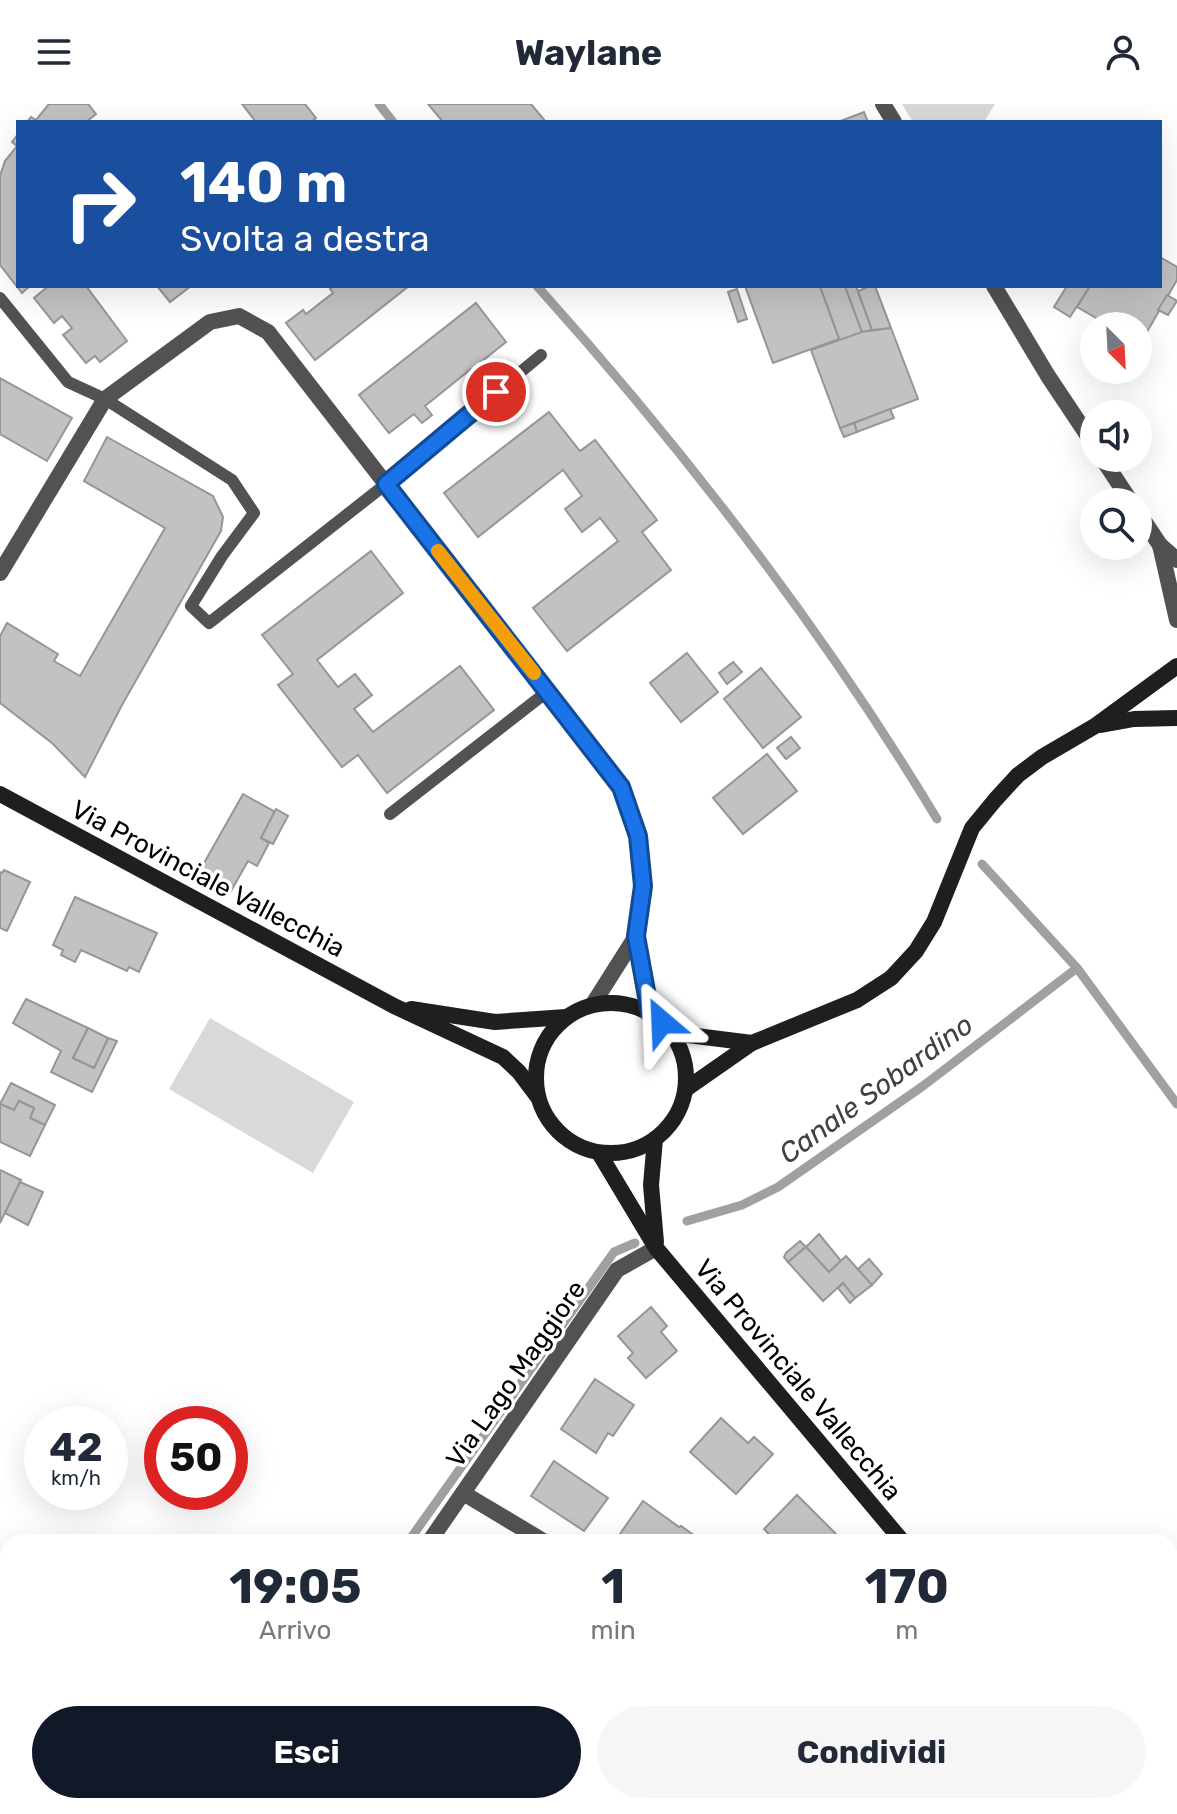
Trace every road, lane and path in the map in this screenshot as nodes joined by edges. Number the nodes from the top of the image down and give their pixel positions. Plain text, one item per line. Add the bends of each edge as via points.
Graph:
1 (995, 288) edge
2 (0, 298) edge
3 (541, 355) dead end
4 (105, 399) junction
5 (1080, 424) edge
6 (386, 484) junction
7 (1152, 533) edge
8 (1160, 545) junction
9 (1177, 560) edge
10 (0, 573) edge
11 (1177, 620) edge
12 (1177, 666) edge
13 (548, 691) junction
14 (1177, 718) edge
15 (1095, 726) junction
16 (0, 794) edge
17 (390, 814) dead end
18 (636, 936) junction
19 (593, 1004) junction
20 (394, 1006) junction
21 (650, 1013) junction
22 (566, 1017) junction
23 (672, 1033) junction
24 (752, 1043) junction
25 (686, 1089) junction
26 (537, 1096) junction
27 (655, 1139) junction
28 (599, 1153) junction
29 (656, 1248) junction
30 (463, 1493) junction
31 (435, 1534) edge
32 (532, 1534) edge
33 (893, 1534) edge

1 - 5 street
2 - 4 lane via 68,382
3 - 6 lane
4 - 6 street via 210,322 239,316 268,332
4 - 6 lane via 232,480 254,513 191,606 209,623
4 - 10 street
6 - 13 street
7 - 8 street
8 - 9 street
8 - 11 street
12 - 15 main road
13 - 17 lane
13 - 18 street via 621,787 638,836 642,873
14 - 15 main road
15 - 24 main road via 1018,775 972,828 934,922 891,978 857,1000
16 - 20 main road, Via Provinciale Vallecchia
18 - 19 street
18 - 21 street
19 - 21 main road, Via Provinciale Vallecchia via 632,1005
19 - 22 main road, Via Provinciale Vallecchia
20 - 22 main road, Via Provinciale Vallecchia via 495,1022
20 - 26 main road, Via Provinciale Vallecchia via 503,1057
21 - 23 main road, Via Provinciale Vallecchia
22 - 26 main road, Via Provinciale Vallecchia via 540,1052
23 - 24 main road
23 - 25 main road, Via Provinciale Vallecchia via 684,1060
24 - 25 main road
25 - 27 main road via 670,1126
26 - 28 main road, Via Provinciale Vallecchia via 559,1134
27 - 28 main road via 638,1149
27 - 29 main road via 651,1185
28 - 29 main road, Via Provinciale Vallecchia
29 - 30 street, Via Lago Maggiore via 617,1270
29 - 33 main road, Via Provinciale Vallecchia
30 - 31 street, Via Lago Maggiore
30 - 32 street

